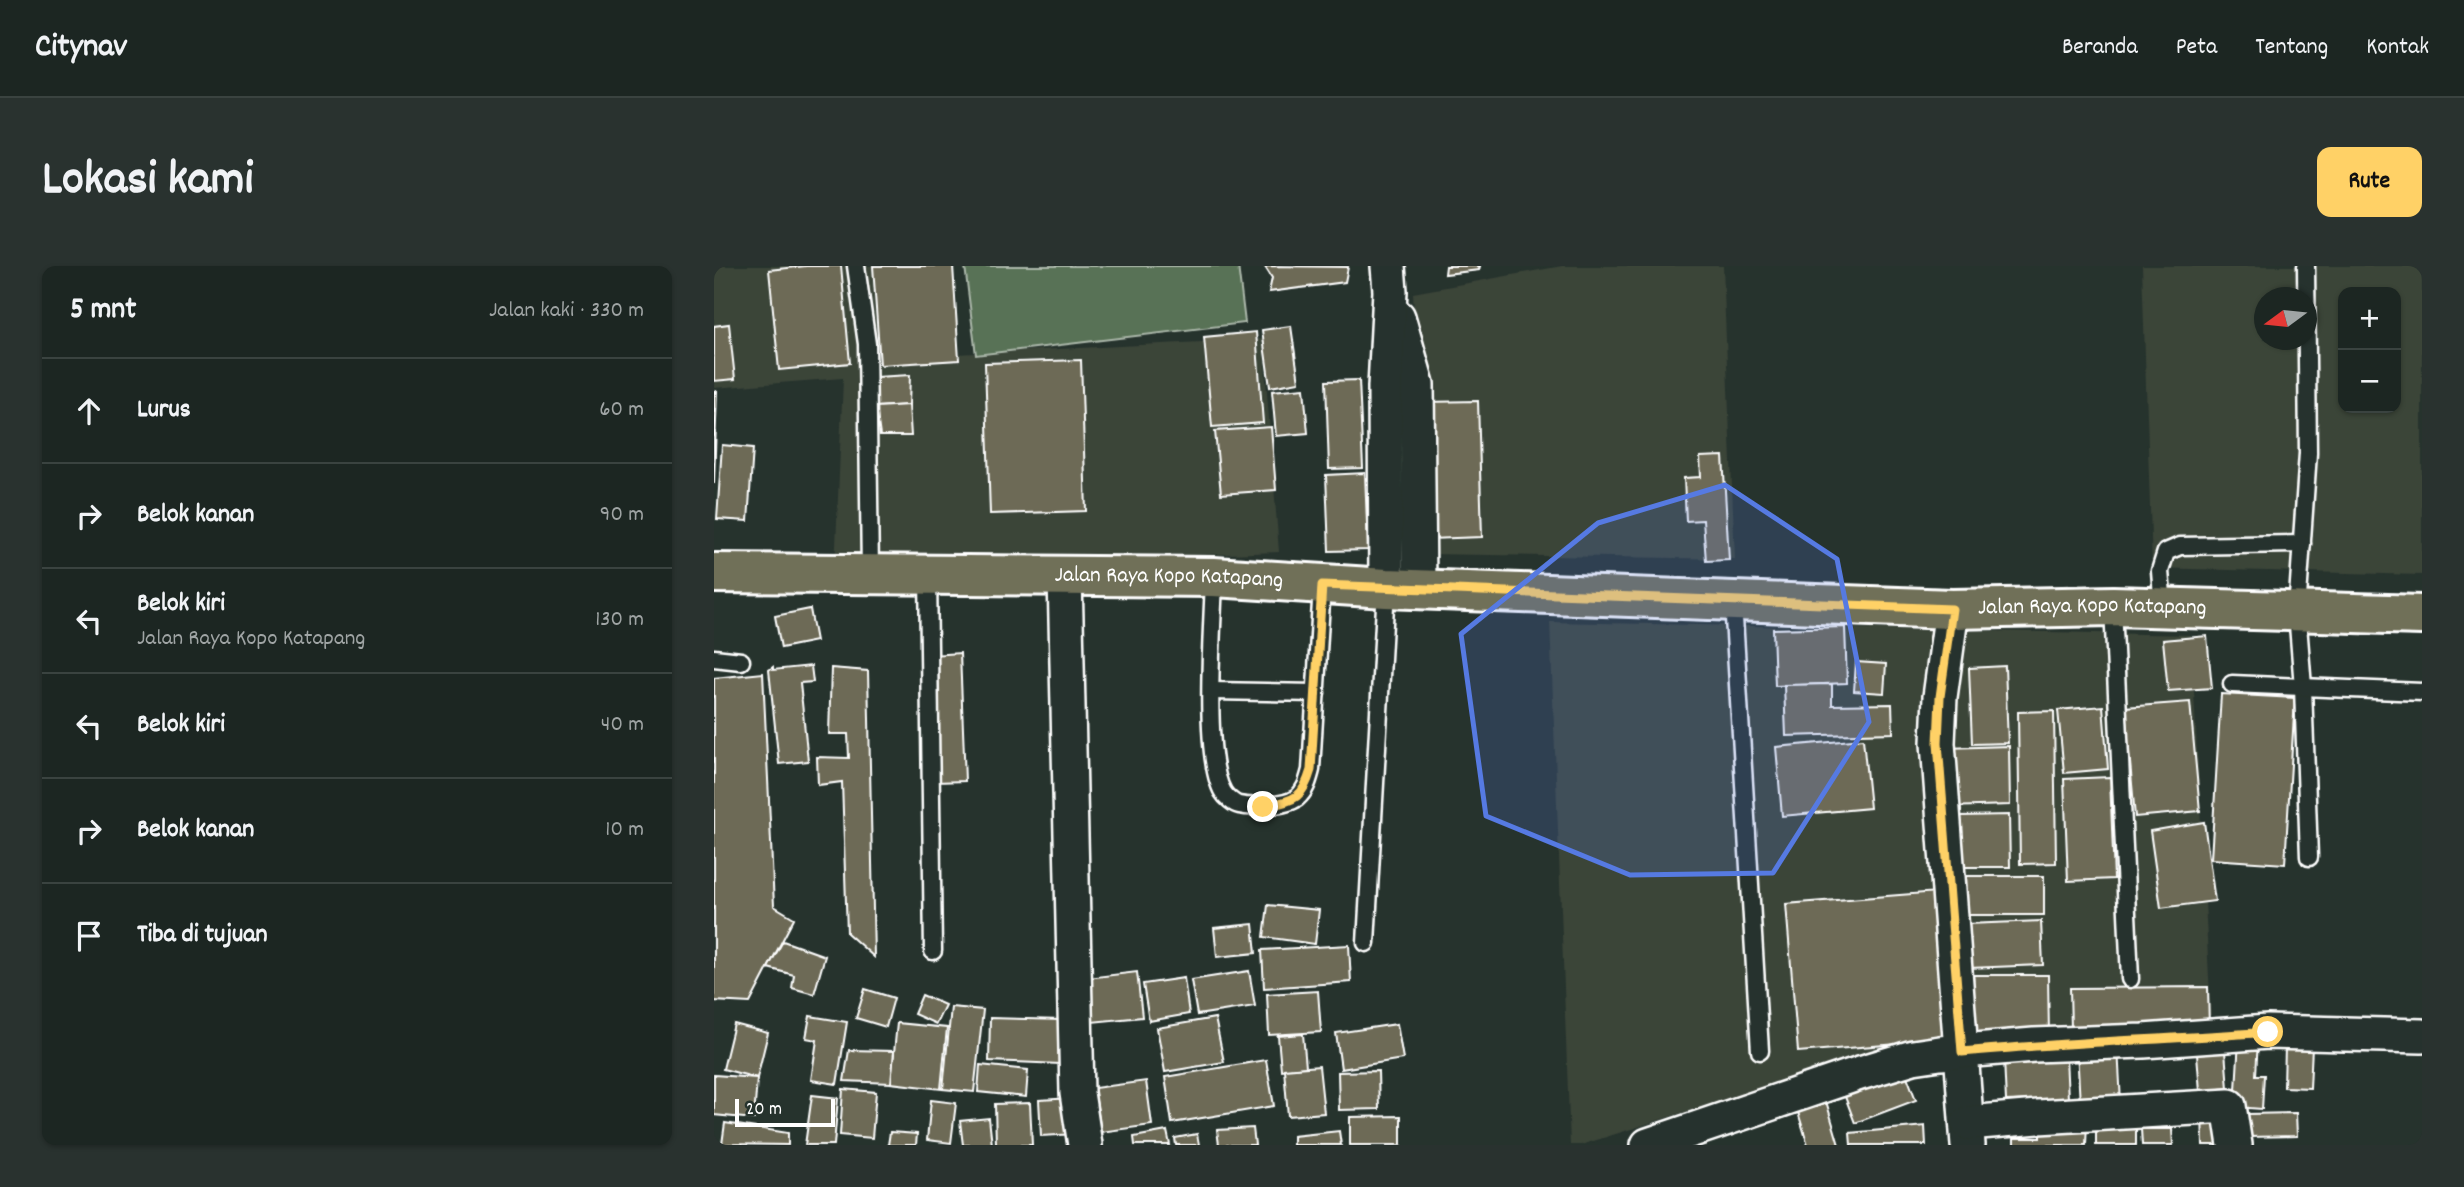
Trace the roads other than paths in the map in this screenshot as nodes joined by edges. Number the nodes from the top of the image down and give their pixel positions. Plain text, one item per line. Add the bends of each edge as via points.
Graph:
1 (856, 266) edge
2 (2306, 266) edge
3 (1389, 279) edge
4 (2302, 544) junction
5 (714, 573) edge
6 (870, 573) junction
7 (928, 574) junction
8 (1065, 577) junction
9 (1214, 577) junction
10 (1322, 585) junction
11 (1402, 588) junction
12 (1733, 601) junction
13 (2113, 606) junction
14 (2163, 607) junction
15 (1952, 609) junction
16 (2297, 612) junction
17 (2422, 615) edge
18 (714, 650) edge
19 (714, 658) edge
20 (741, 662) dead end
21 (2232, 684) dead end
22 (2303, 687) junction
23 (1212, 691) junction
24 (2422, 691) edge
25 (1316, 693) junction
26 (2309, 857) dead end
27 (1366, 943) dead end
28 (933, 951) dead end
29 (2130, 979) dead end
30 (2422, 1036) edge
31 (1760, 1051) dead end
32 (1962, 1052) junction
33 (1732, 1130) edge
34 (1968, 1134) edge
35 (1085, 1145) edge
36 (1648, 1145) edge
37 (2235, 1145) edge

1 - 6 lane via 867,344
2 - 4 lane via 2308,453
3 - 11 street via 1385,387
4 - 14 lane via 2180,546 2166,552 2160,571
4 - 16 lane
5 - 6 main road, Jalan Raya Kopo Katapang
6 - 7 main road, Jalan Raya Kopo Katapang
7 - 8 main road, Jalan Raya Kopo Katapang
7 - 28 lane
8 - 9 main road, Jalan Raya Kopo Katapang
8 - 35 street via 1077,1093
9 - 10 main road, Jalan Raya Kopo Katapang
9 - 23 lane
10 - 11 main road, Jalan Raya Kopo Katapang
10 - 25 lane
11 - 12 main road, Jalan Raya Kopo Katapang
11 - 27 lane
12 - 15 main road, Jalan Raya Kopo Katapang
12 - 31 lane
13 - 14 main road, Jalan Raya Kopo Katapang
13 - 15 main road, Jalan Raya Kopo Katapang
13 - 29 lane
14 - 16 main road, Jalan Raya Kopo Katapang
15 - 32 street via 1938,743
16 - 17 main road, Jalan Raya Kopo Katapang
16 - 22 lane
18 - 19 lane
19 - 20 lane
21 - 22 lane
22 - 24 lane
22 - 26 lane
23 - 25 lane
23 - 25 lane via 1215,770 1223,793 1236,805 1263,807 1294,800 1306,789
30 - 32 street via 2268,1032
32 - 33 street via 1913,1057
32 - 34 street
33 - 36 street
34 - 37 street via 2038,1117 2229,1106

